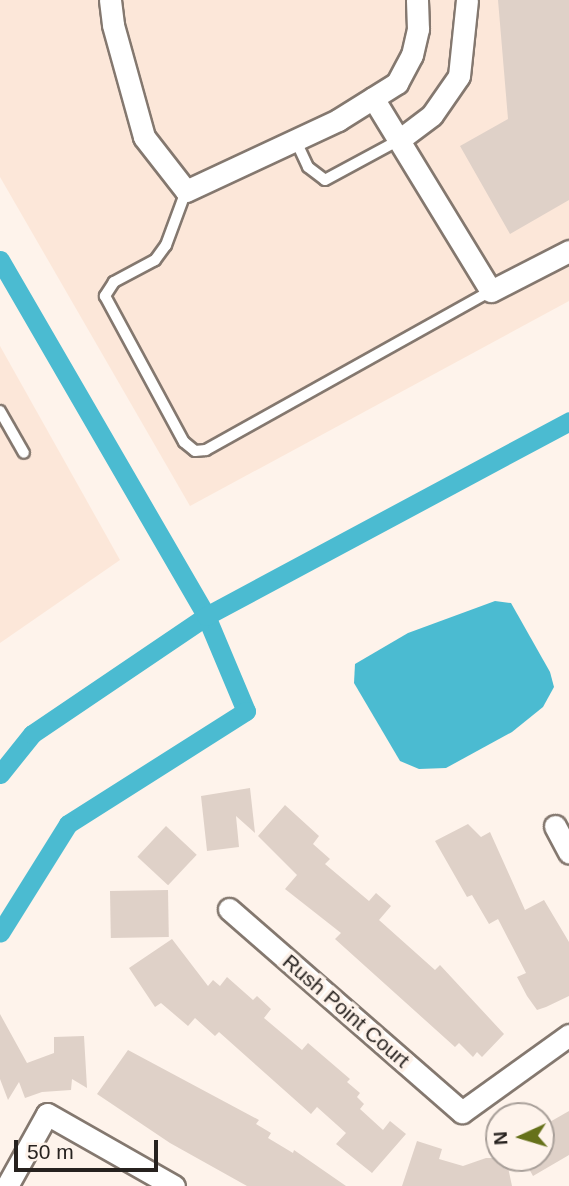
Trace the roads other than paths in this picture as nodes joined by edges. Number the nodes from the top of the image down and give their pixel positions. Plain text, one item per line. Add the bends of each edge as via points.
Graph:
1 (110, 0) edge
2 (417, 0) edge
3 (467, 0) edge
4 (373, 98) junction
5 (295, 139) junction
6 (399, 140) junction
7 (186, 191) junction
8 (569, 251) edge
9 (491, 291) junction
10 (0, 411) edge
11 (24, 453) dead end
12 (555, 826) dead end
13 (569, 852) edge
14 (229, 909) dead end
15 (569, 1035) edge
16 (7, 1186) edge
17 (174, 1186) edge

1 - 7 street via 144,137
2 - 4 street via 418,29 412,55 397,83
3 - 6 street via 459,76 432,115
4 - 5 street
4 - 6 street
5 - 6 lane via 309,167 325,180
5 - 7 street
6 - 9 street
7 - 9 lane via 161,252 114,282 105,296 184,442 195,451 206,450
8 - 9 street
10 - 11 lane
12 - 13 street
14 - 15 street, Rush Point Court via 463,1112
16 - 17 street via 47,1114

